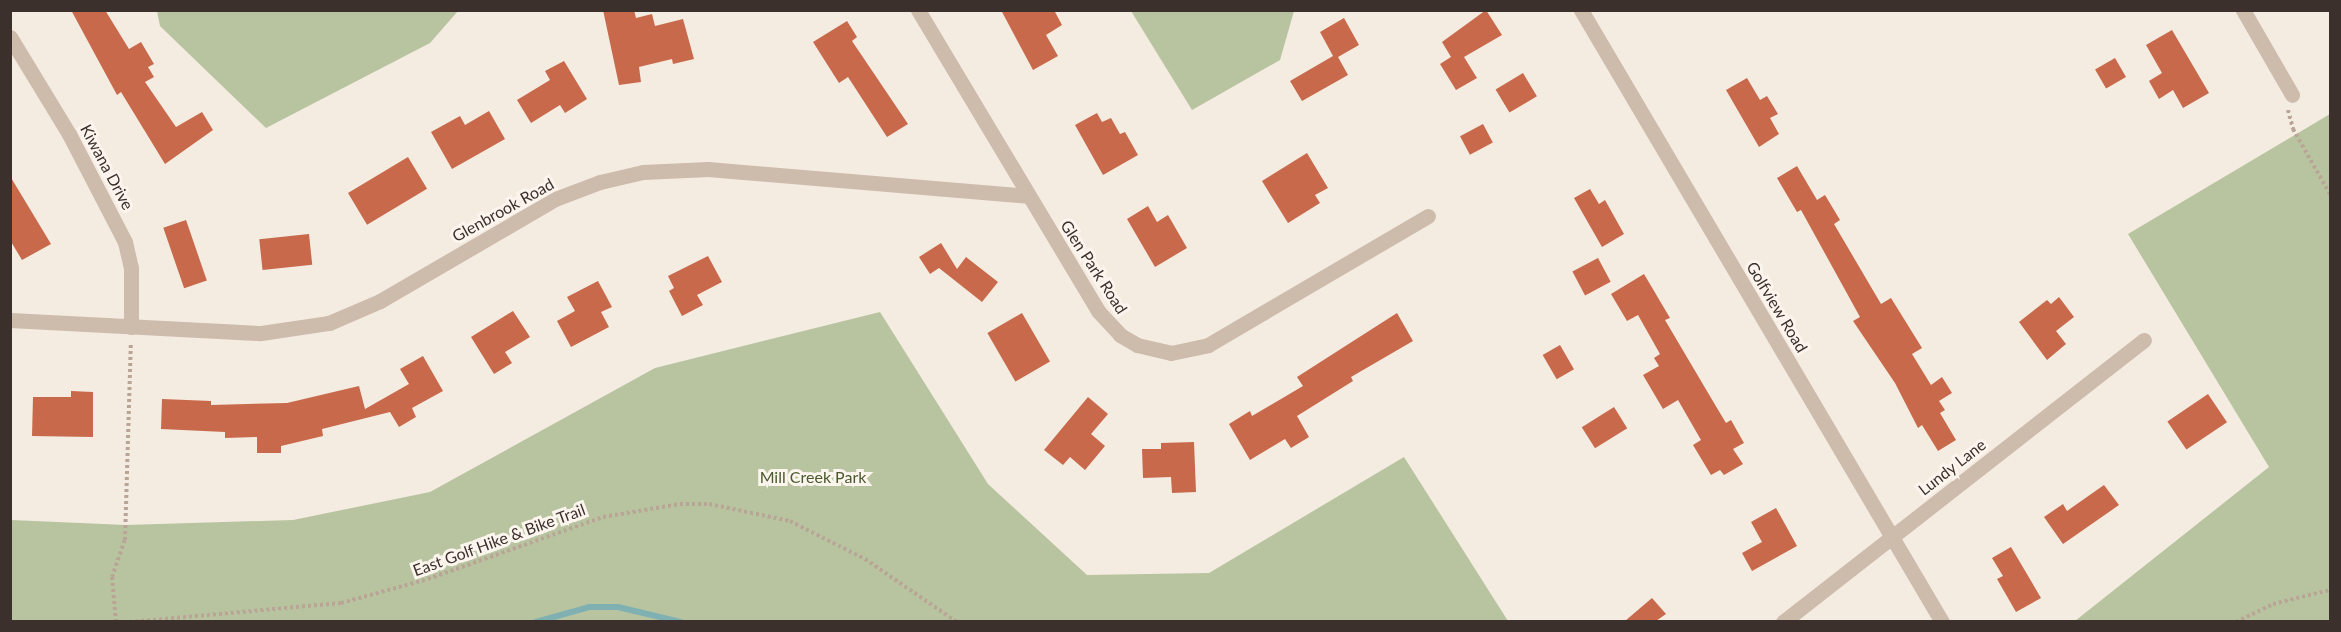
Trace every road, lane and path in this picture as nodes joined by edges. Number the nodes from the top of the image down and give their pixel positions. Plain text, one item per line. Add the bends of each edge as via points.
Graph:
1 (918, 10) edge
2 (1581, 10) edge
3 (2243, 10) edge
4 (10, 37) edge
5 (2292, 95) joint
6 (2331, 194) edge
7 (1027, 196) junction
8 (1428, 216) dead end
9 (10, 320) edge
10 (131, 327) junction
11 (2144, 340) dead end
12 (1892, 536) junction
13 (2331, 590) edge
14 (116, 621) edge
15 (129, 621) edge
16 (957, 621) edge
17 (1783, 621) edge
18 (1942, 621) edge
19 (2236, 621) edge

1 - 7 street, Glen Park Road
2 - 12 street, Golfview Road
3 - 5 street
4 - 10 street, Kiwana Drive via 69,134 122,235 131,268
5 - 6 path via 2288,110 2293,129
7 - 8 street, Glen Park Road via 1111,327 1137,345 1171,352 1208,345
7 - 10 street, Glenbrook Road via 708,169 643,172 600,182 555,199 380,301 329,322 261,333
9 - 10 street, Glenbrook Road
10 - 14 path via 125,532 112,577
11 - 12 street, Lundy Lane
12 - 17 street, Lundy Lane
12 - 18 street, Golfview Road
13 - 19 path via 2273,604
15 - 16 path, East Golf Hike & Bike Trail via 341,603 428,579 603,517 680,504 753,510 810,531 866,559

